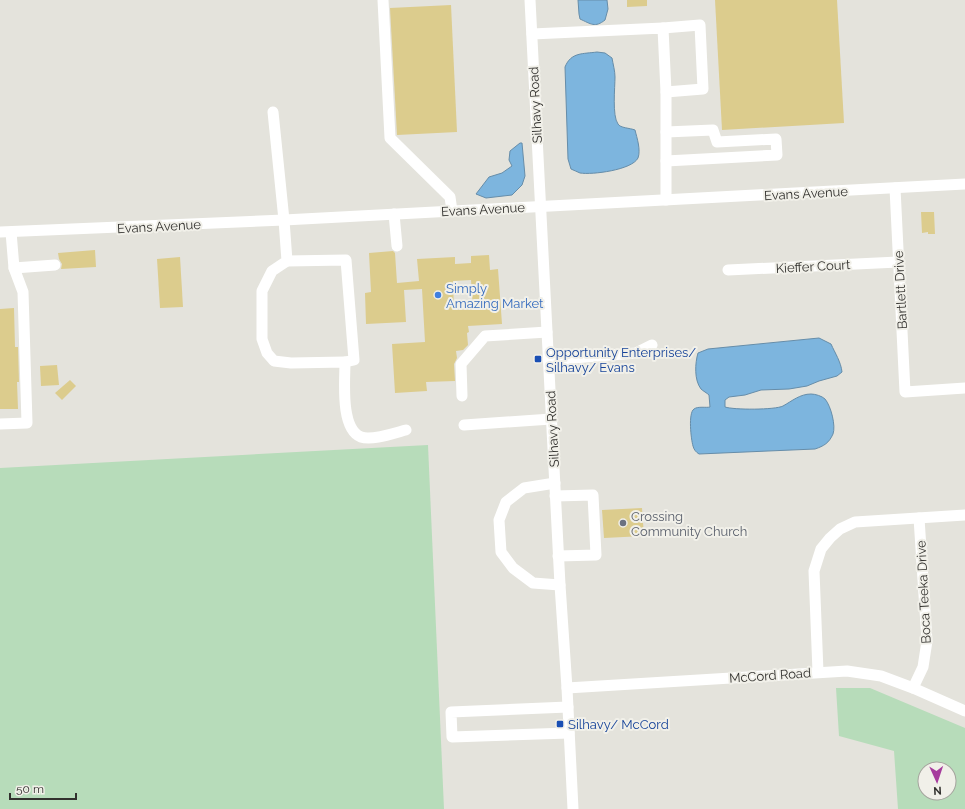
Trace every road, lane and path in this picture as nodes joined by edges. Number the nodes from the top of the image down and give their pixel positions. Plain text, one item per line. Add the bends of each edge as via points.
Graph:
1 (384, 0) edge
2 (530, 0) edge
3 (663, 28) junction
4 (532, 34) junction
5 (666, 92) junction
6 (273, 112) dead end
7 (666, 132) junction
8 (717, 142) junction
9 (718, 158) junction
10 (666, 160) junction
11 (965, 184) edge
12 (895, 188) junction
13 (666, 200) junction
14 (540, 206) junction
15 (452, 211) junction
16 (394, 214) junction
17 (284, 220) junction
18 (5, 232) edge
19 (396, 246) dead end
20 (287, 260) junction
21 (898, 262) junction
22 (55, 265) dead end
23 (14, 268) junction
24 (728, 270) dead end
25 (547, 332) junction
26 (652, 345) dead end
27 (548, 360) junction
28 (345, 362) junction
29 (965, 388) edge
30 (462, 396) dead end
31 (551, 419) junction
32 (0, 424) edge
33 (464, 425) dead end
34 (406, 430) dead end
35 (555, 483) junction
36 (555, 496) junction
37 (965, 515) edge
38 (919, 518) junction
39 (558, 556) junction
40 (560, 585) junction
41 (818, 672) junction
42 (567, 688) junction
43 (913, 688) junction
44 (568, 707) junction
45 (965, 711) edge
46 (569, 733) junction
47 (573, 809) edge

1 - 15 street via 390,138 450,196
2 - 4 street, Silhavy Road
3 - 4 street
3 - 5 street
3 - 5 street via 700,25 703,89
4 - 14 street, Silhavy Road
5 - 7 street
6 - 17 street
7 - 8 street via 713,130
7 - 10 street
8 - 9 street
8 - 9 street via 776,139 777,155
9 - 10 street
10 - 13 street
11 - 12 street, Evans Avenue
12 - 13 street, Evans Avenue
12 - 21 street, Bartlett Drive
13 - 14 street, Evans Avenue
14 - 15 street, Evans Avenue
14 - 25 street, Silhavy Road
15 - 16 street, Evans Avenue
16 - 17 street, Evans Avenue
16 - 19 street
17 - 18 street, Evans Avenue
17 - 20 street
18 - 23 street
20 - 28 street via 346,260 354,360
20 - 28 street via 272,271 262,291 262,339 267,353 274,361 285,363
21 - 24 street, Kieffer Court
21 - 29 street, Bartlett Drive via 905,392
22 - 23 street
23 - 32 street via 23,292 27,423
25 - 27 street, Silhavy Road
25 - 30 street via 485,336 461,364
26 - 27 street via 636,353
27 - 31 street, Silhavy Road
28 - 34 street via 346,415 350,428 360,436 373,437
31 - 33 street
31 - 35 street, Silhavy Road
35 - 36 street, Silhavy Road
35 - 40 street via 524,488 506,502 499,520 501,552 513,568 533,583
36 - 39 street, Silhavy Road
36 - 39 street via 593,495 596,555
37 - 38 street
38 - 41 street via 855,522 840,529 821,550 814,571
38 - 43 street, Boca Teeka Drive via 927,641 923,667
39 - 40 street, Silhavy Road
40 - 42 street, Silhavy Road
41 - 42 street, McCord Road
41 - 43 street, McCord Road via 866,673 882,676
42 - 44 street, Silhavy Road
43 - 45 street, McCord Road
44 - 46 street, Silhavy Road
44 - 46 street via 451,712 452,738
46 - 47 street, Silhavy Road

